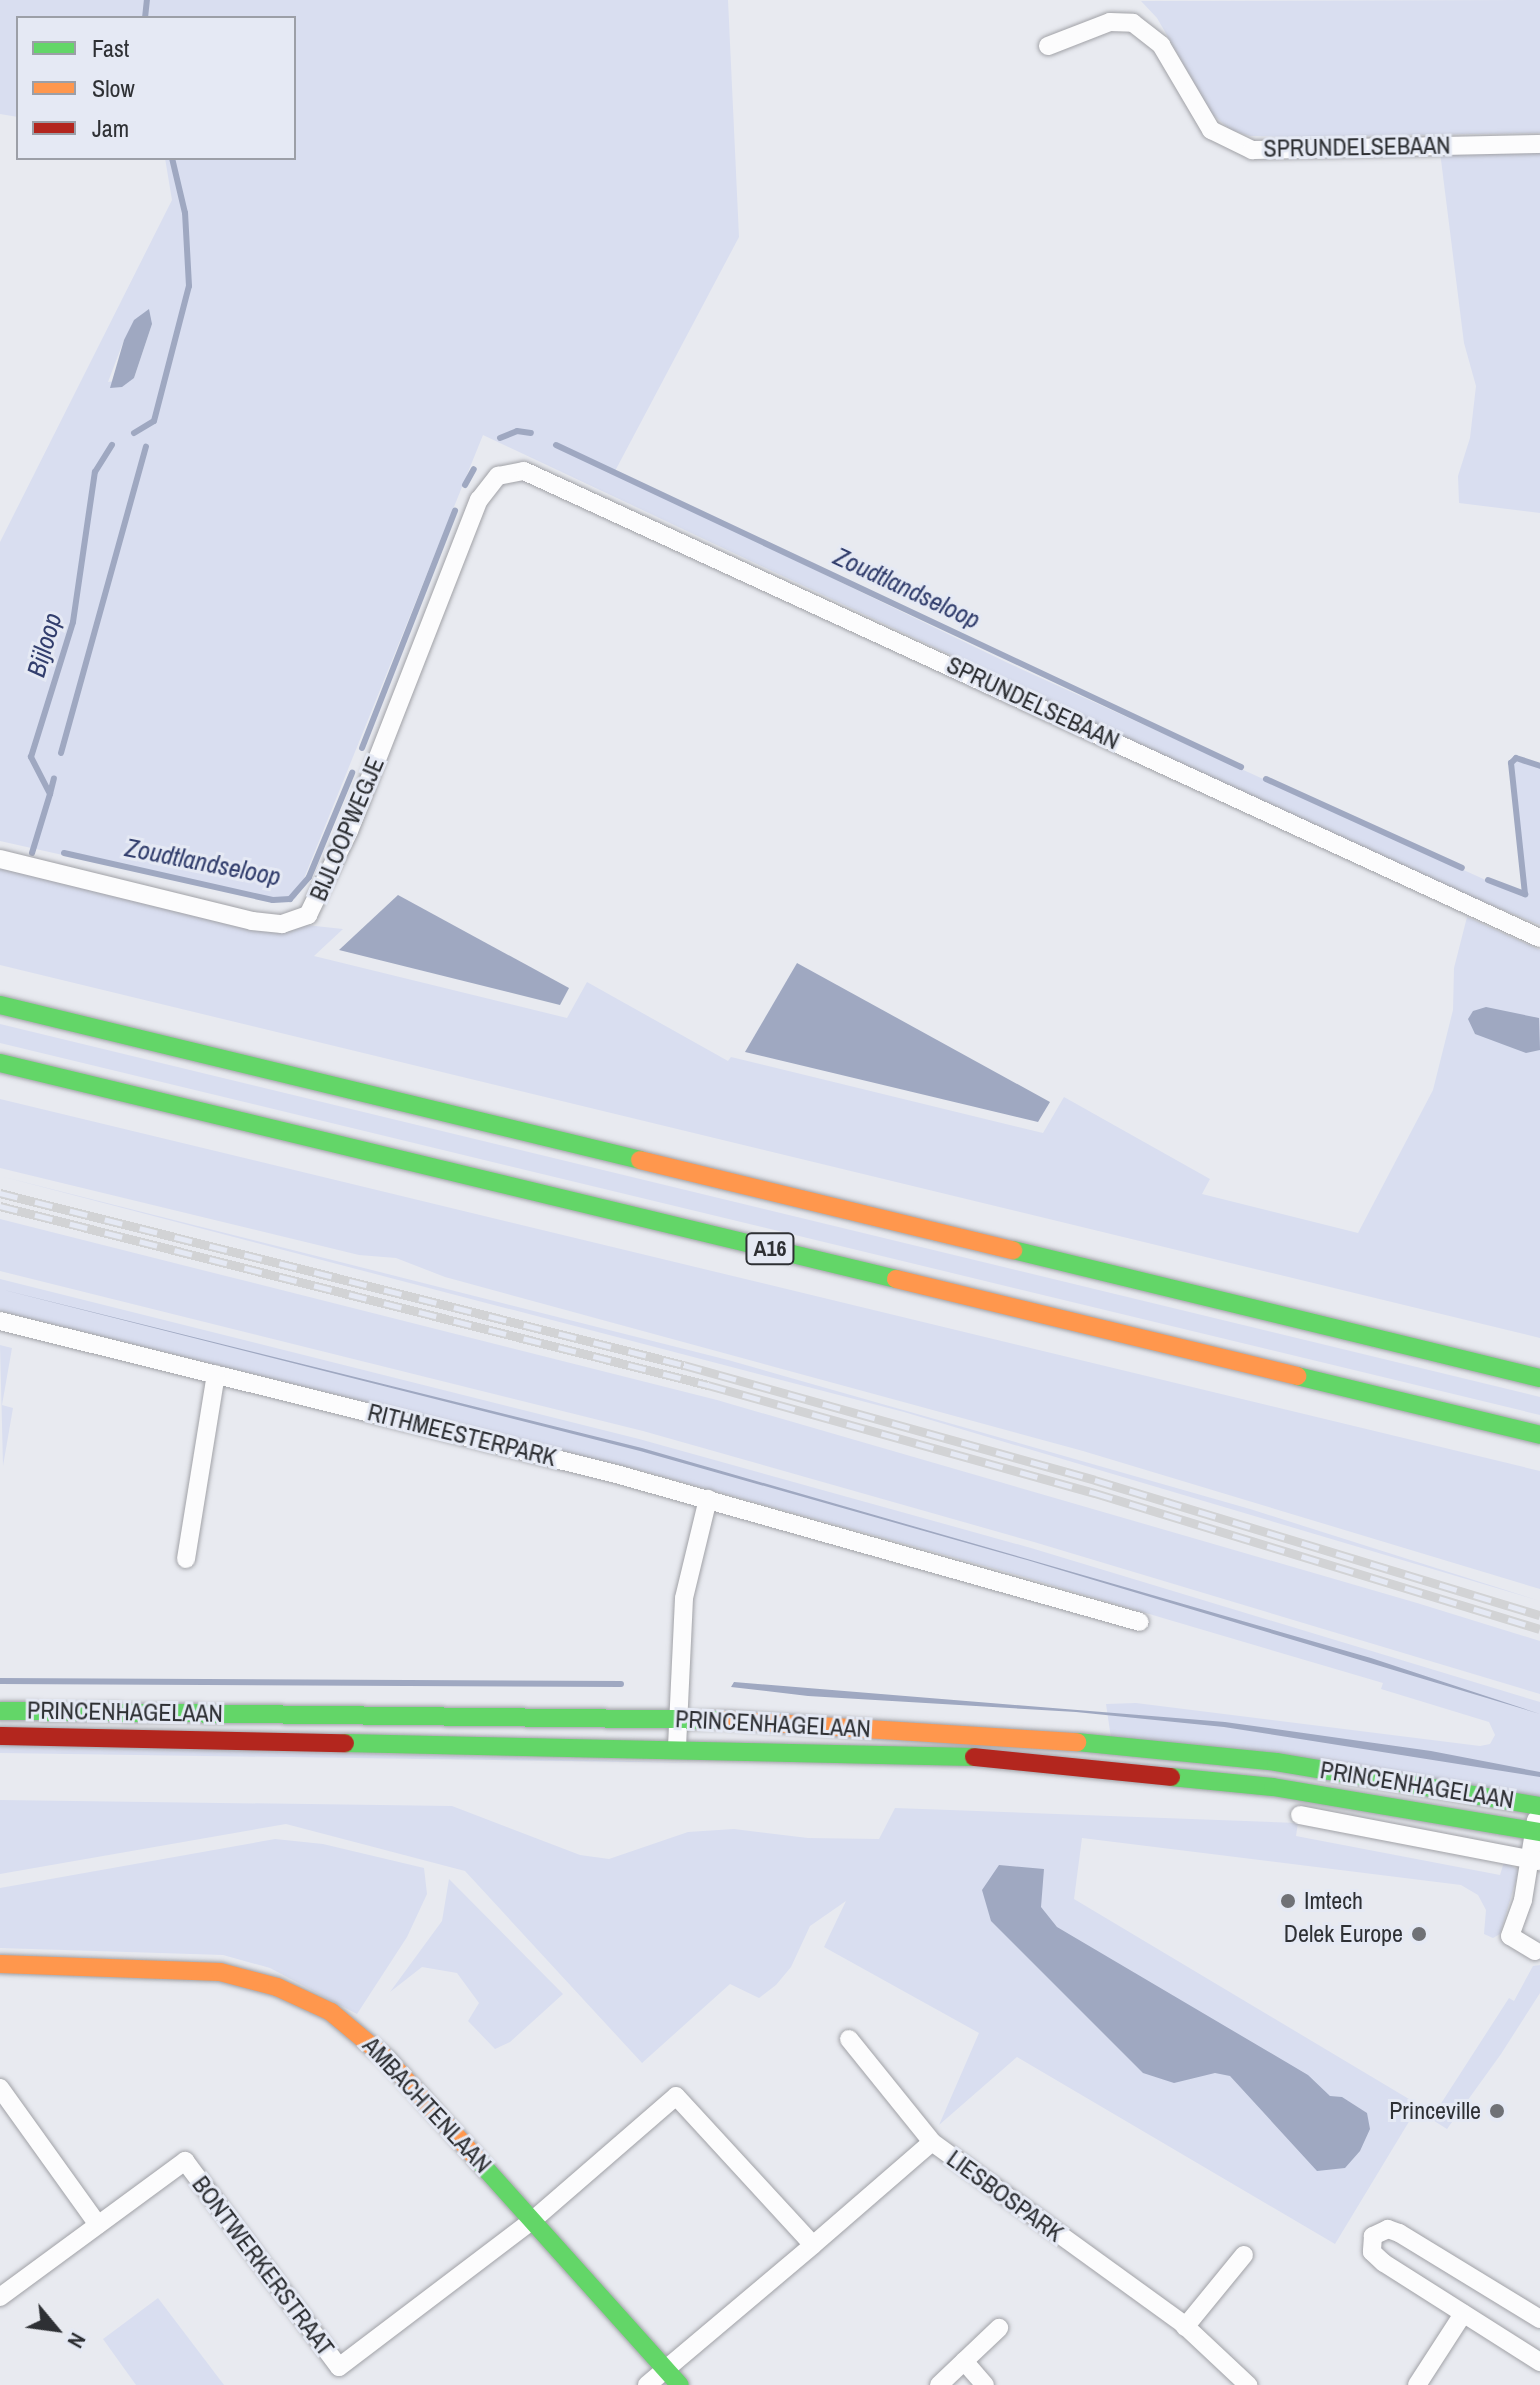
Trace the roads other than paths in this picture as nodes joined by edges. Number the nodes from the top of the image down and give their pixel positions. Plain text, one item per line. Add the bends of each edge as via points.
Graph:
1 (1048, 46) dead end
2 (1540, 144) edge
3 (524, 471) joint
4 (0, 859) edge
5 (1540, 938) edge
6 (0, 1005) edge
7 (0, 1063) edge
8 (0, 1321) edge
9 (216, 1374) junction
10 (1540, 1378) edge
11 (1540, 1435) edge
12 (708, 1499) junction
13 (186, 1559) dead end
14 (1140, 1622) dead end
15 (0, 1711) edge
16 (678, 1719) junction
17 (0, 1736) edge
18 (677, 1747) junction
19 (1539, 1806) edge
20 (1300, 1815) dead end
21 (1537, 1831) edge
22 (1535, 1860) edge
23 (1535, 1951) dead end
24 (0, 1964) edge
25 (849, 2039) dead end
26 (0, 2088) edge
27 (932, 2142) junction
28 (533, 2220) junction
29 (98, 2225) junction
30 (813, 2245) junction
31 (1244, 2255) dead end
32 (0, 2297) edge
33 (1463, 2314) junction
34 (1540, 2319) edge
35 (1185, 2327) junction
36 (999, 2328) dead end
37 (964, 2361) junction
38 (1540, 2362) edge
39 (668, 2369) junction
40 (647, 2385) edge
41 (680, 2385) edge
42 (939, 2385) edge
43 (985, 2385) edge
44 (1248, 2385) edge
45 (1417, 2385) edge

1 - 2 street, SPRUNDELSEBAAN via 1110,22 1133,23 1161,45 1211,130 1252,150
3 - 4 street, BIJLOOPWEGJE via 498,476 479,500 349,831 308,915 282,924 252,921
3 - 5 street, SPRUNDELSEBAAN
6 - 10 main road, A16
7 - 11 main road, A16
8 - 9 street, RITHMEESTERPARK
9 - 12 street, RITHMEESTERPARK
9 - 13 street
12 - 14 street, RITHMEESTERPARK
12 - 16 street via 684,1598
15 - 16 main road, PRINCENHAGELAAN
16 - 18 street
16 - 19 main road, PRINCENHAGELAAN via 1111,1744 1276,1762
17 - 18 main road, PRINCENHAGELAAN
18 - 21 main road, PRINCENHAGELAAN via 1087,1765 1273,1787
19 - 21 street
20 - 22 street, PRINCENHAGELAAN
21 - 22 street, PRINCENHAGELAAN
22 - 23 street, PRINCENHAGELAAN via 1510,1936
24 - 28 main road, AMBACHTENLAAN via 220,1972 313,2002 387,2059
25 - 27 street, LIESBOSPARK
26 - 29 street
27 - 30 street
27 - 35 street, LIESBOSPARK
28 - 29 street, BONTWERKERSTRAAT via 339,2367 185,2161
28 - 30 street via 676,2096
28 - 39 main road, AMBACHTENLAAN
29 - 32 street
30 - 39 street
31 - 35 street
33 - 34 street via 1384,2263 1372,2252 1373,2236 1388,2229 1399,2233
33 - 38 street
33 - 45 street
35 - 44 street, LIESBOSPARK
36 - 37 street
37 - 42 street
37 - 43 street
39 - 40 street
39 - 41 main road, AMBACHTENLAAN

